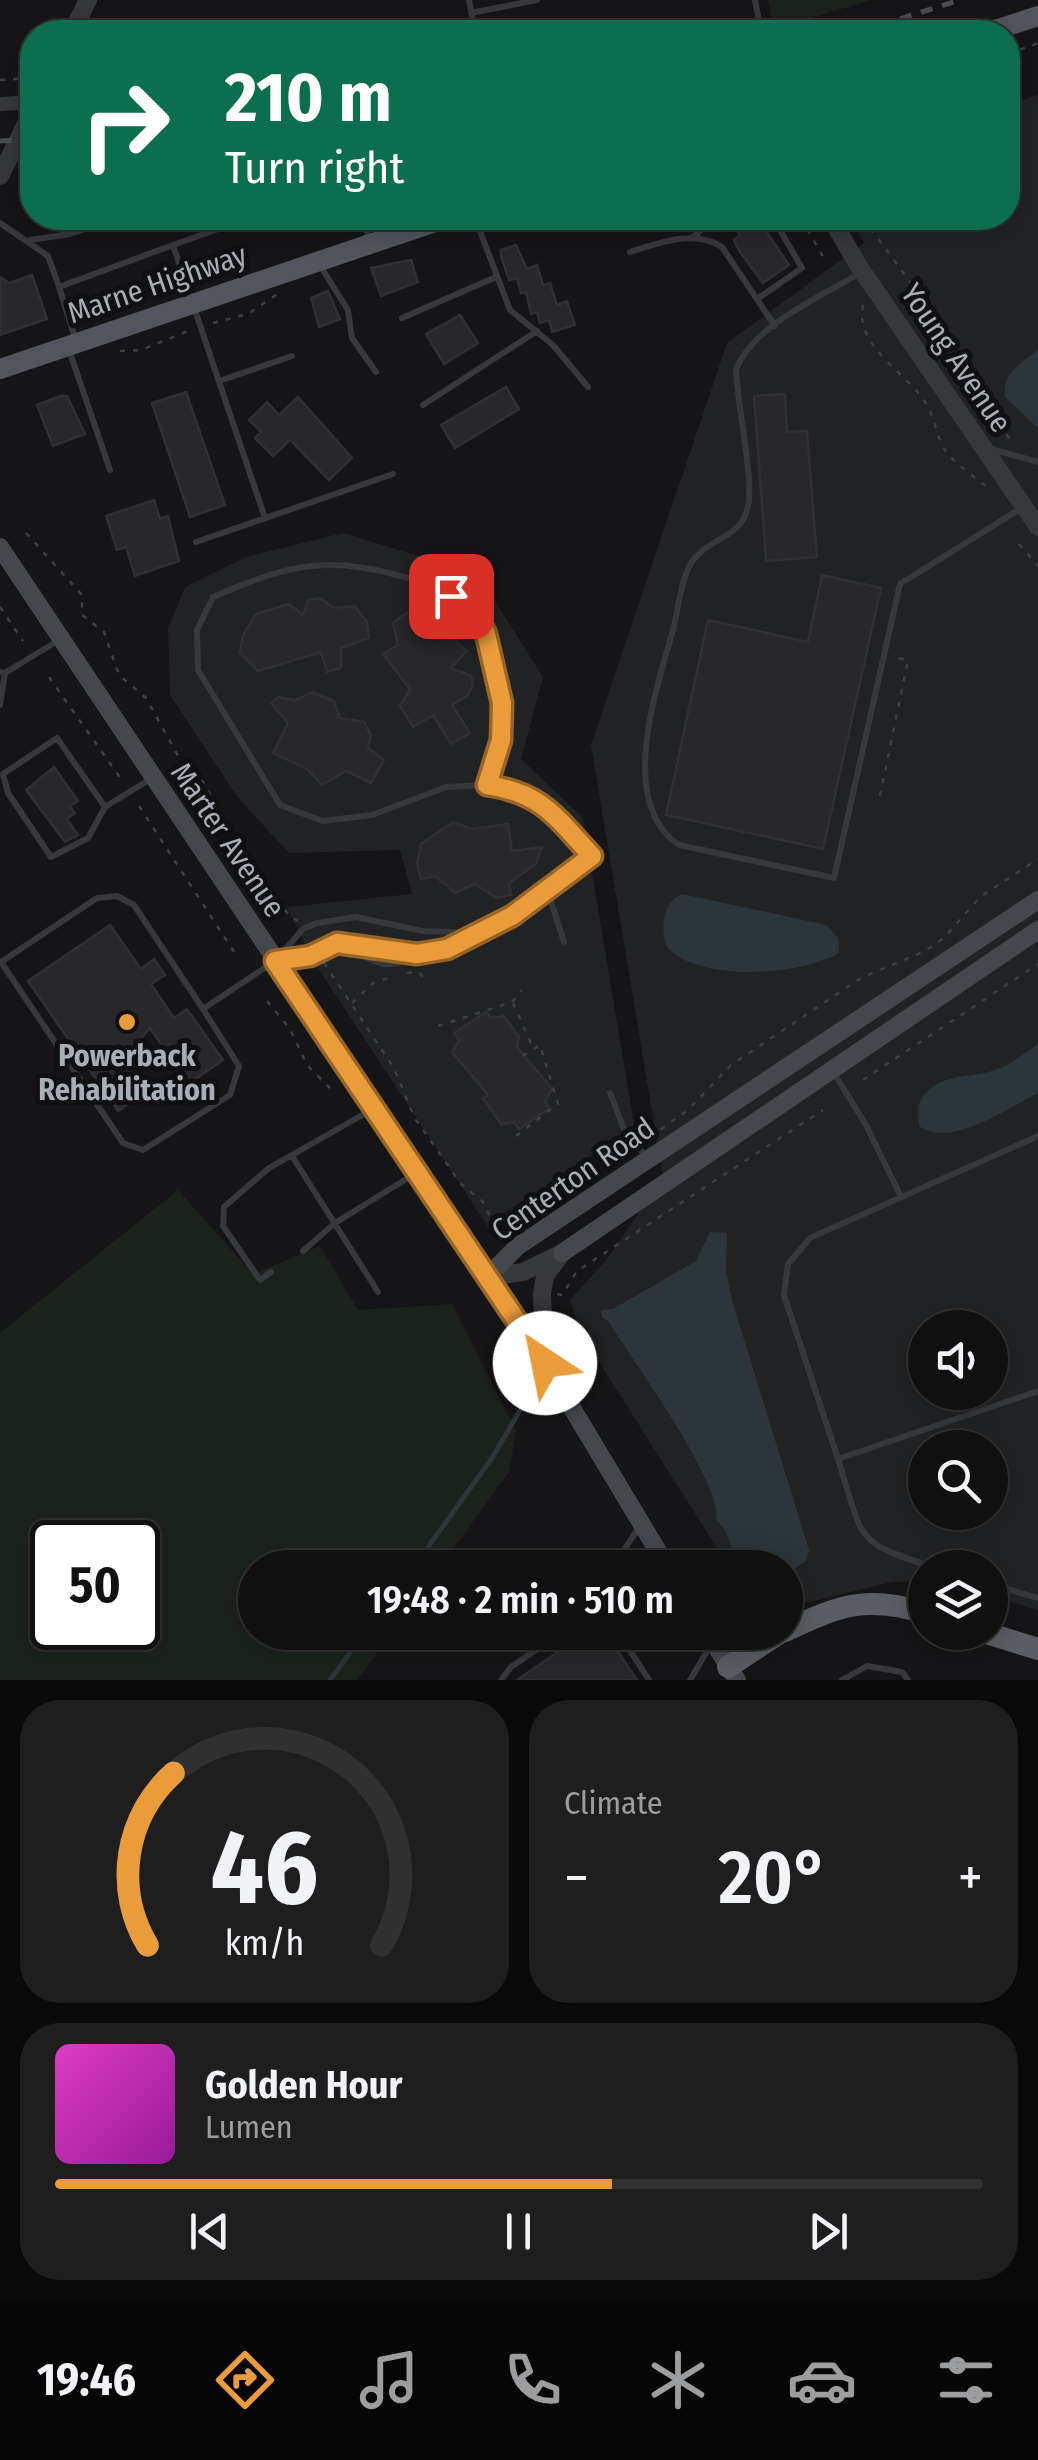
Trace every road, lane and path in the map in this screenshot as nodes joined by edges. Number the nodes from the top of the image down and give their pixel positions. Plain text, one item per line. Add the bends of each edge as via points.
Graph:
1 (469, 0) edge
2 (537, 0) edge
3 (471, 13) junction
4 (472, 20) edge
5 (20, 136) edge
6 (0, 176) edge
7 (0, 224) edge
8 (82, 230) edge
9 (216, 230) edge
10 (366, 230) edge
11 (398, 230) edge
12 (479, 230) edge
13 (702, 230) edge
14 (780, 230) edge
15 (808, 230) edge
16 (838, 230) edge
17 (872, 230) edge
18 (692, 238) junction
19 (30, 240) junction
20 (371, 243) junction
21 (174, 245) junction
22 (630, 252) dead end
23 (319, 261) junction
24 (826, 262) dead end
25 (862, 271) junction
26 (496, 277) junction
27 (289, 282) dead end
28 (58, 287) junction
29 (757, 299) junction
30 (193, 304) junction
31 (863, 305) dead end
32 (402, 318) dead end
33 (214, 323) dead end
34 (775, 326) junction
35 (188, 331) dead end
36 (537, 331) junction
37 (72, 345) junction
38 (120, 351) dead end
39 (292, 356) dead end
40 (0, 369) edge
41 (376, 372) dead end
42 (219, 381) junction
43 (588, 387) dead end
44 (423, 405) dead end
45 (1012, 443) dead end
46 (983, 447) junction
47 (1038, 462) edge
48 (110, 470) dead end
49 (393, 474) dead end
50 (990, 489) dead end
51 (1033, 516) edge
52 (265, 518) junction
53 (26, 533) dead end
54 (196, 542) dead end
55 (1019, 544) dead end
56 (0, 547) edge
57 (1038, 566) edge
58 (0, 607) edge
59 (61, 638) junction
60 (24, 641) dead end
61 (898, 658) dead end
62 (3, 673) edge
63 (49, 677) dead end
64 (0, 705) edge
65 (153, 777) junction
66 (122, 779) dead end
67 (487, 785) junction
68 (880, 796) dead end
69 (139, 806) dead end
70 (105, 807) junction
71 (1038, 859) edge
72 (548, 892) junction
73 (1038, 900) edge
74 (299, 922) dead end
75 (1038, 930) edge
76 (477, 934) junction
77 (564, 942) dead end
78 (342, 943) junction
79 (417, 954) junction
80 (238, 958) dead end
81 (321, 959) dead end
82 (275, 961) junction
83 (1038, 964) edge
84 (426, 980) dead end
85 (522, 990) dead end
86 (268, 1000) dead end
87 (513, 1002) junction
88 (351, 1004) junction
89 (203, 1009) junction
90 (438, 1026) dead end
91 (533, 1048) junction
92 (522, 1056) dead end
93 (831, 1069) junction
94 (863, 1080) dead end
95 (330, 1088) dead end
96 (610, 1093) dead end
97 (374, 1108) junction
98 (823, 1110) dead end
99 (516, 1136) dead end
100 (1038, 1136) edge
101 (650, 1137) dead end
102 (292, 1156) junction
103 (648, 1159) junction
104 (417, 1172) junction
105 (901, 1197) junction
106 (335, 1223) junction
107 (499, 1236) dead end
108 (303, 1251) dead end
109 (562, 1253) junction
110 (271, 1272) dead end
111 (487, 1276) junction
112 (378, 1292) dead end
113 (550, 1293) dead end
114 (545, 1363) junction
115 (1038, 1392) edge
116 (838, 1459) junction
117 (642, 1524) junction
118 (624, 1550) edge
119 (657, 1550) edge
120 (908, 1558) edge
121 (1008, 1589) edge
122 (1038, 1598) edge
123 (908, 1608) edge
124 (803, 1624) edge
125 (1008, 1640) edge
126 (1038, 1649) edge
127 (536, 1650) edge
128 (629, 1650) edge
129 (704, 1650) edge
130 (718, 1650) edge
131 (762, 1650) edge
132 (733, 1674) edge
133 (501, 1680) edge
134 (648, 1680) edge
135 (690, 1680) edge
136 (842, 1680) edge
137 (908, 1680) edge

1 - 3 lane
2 - 3 lane
3 - 4 lane
5 - 6 street
7 - 19 lane
8 - 19 lane
9 - 21 lane
10 - 20 lane
11 - 20 main road, Marne Highway
12 - 26 lane
13 - 18 lane
14 - 29 lane via 802,268
15 - 24 path
16 - 25 street, Young Avenue
17 - 45 path
18 - 22 lane
18 - 29 lane via 722,247
19 - 28 lane via 48,256
20 - 23 main road, Marne Highway
21 - 28 lane
21 - 30 lane
23 - 30 main road, Marne Highway
23 - 41 lane via 348,310 352,338
25 - 34 lane
25 - 46 street, Young Avenue
26 - 32 lane
26 - 36 lane via 510,310
27 - 33 path via 259,308
28 - 37 lane
29 - 34 lane
30 - 37 main road, Marne Highway
30 - 42 lane
31 - 50 path via 865,331 880,356 905,374 928,407 948,454
34 - 51 lane via 744,349 736,369 750,502 745,518 739,530 690,564 644,740 652,815 662,833 679,844 834,878 900,584
35 - 38 path
36 - 43 lane
36 - 44 lane
37 - 40 main road, Marne Highway
37 - 48 lane
39 - 42 lane
42 - 52 lane
46 - 47 lane
46 - 51 street, Young Avenue
49 - 52 lane
52 - 54 lane
53 - 74 path via 82,595 82,615 104,632 119,676 146,698 181,761 204,783 260,884
55 - 57 path
56 - 59 main road, Marter Avenue
58 - 60 path
59 - 62 lane
59 - 65 main road, Marter Avenue
61 - 68 path via 908,660
62 - 64 lane
63 - 66 path
65 - 70 lane
65 - 82 main road, Marter Avenue
67 - 67 lane via 446,787 372,815 323,821 280,805 198,670 197,630 213,598 320,563 362,564 430,584 473,607 502,703 501,740
67 - 72 lane via 523,790 544,803 592,856
69 - 80 path
70 - 70 lane via 57,738 2,774 51,857 88,838
71 - 101 path via 980,896 925,951 861,978 731,1065 688,1110
72 - 76 lane
72 - 77 lane
73 - 103 main road, Centerton Road
75 - 93 main road, Centerton Road
76 - 79 lane
76 - 82 lane via 344,918 304,929
78 - 79 lane
78 - 79 lane via 375,964 401,964
78 - 82 lane
81 - 88 path
82 - 89 lane
82 - 97 main road, Marter Avenue
83 - 94 path
84 - 88 path via 415,971 384,978
85 - 87 path
86 - 95 path via 304,1062
87 - 90 path
87 - 91 path
88 - 107 path via 394,1068 414,1116 461,1184 482,1202
89 - 89 lane via 235,1056 236,1086 150,1148 136,1150 123,1143 1,962 97,898 116,896 134,905
91 - 92 path
91 - 99 path via 540,1045 558,1103
93 - 105 lane
93 - 109 main road, Centerton Road
96 - 103 lane via 624,1129
97 - 102 lane
97 - 104 main road, Marter Avenue
98 - 113 path via 577,1271 562,1295
100 - 105 lane
102 - 106 lane
102 - 110 lane via 224,1207 223,1226 260,1280
103 - 111 main road, Centerton Road via 518,1246
104 - 106 lane
104 - 111 main road, Marter Avenue
105 - 116 lane via 810,1238 785,1273 786,1301
106 - 108 lane
106 - 112 lane
109 - 111 street, Centerton Road via 523,1272
109 - 114 street via 544,1276
111 - 114 main road, Marter Avenue
114 - 117 main road, Marter Avenue
115 - 116 lane
116 - 120 lane via 872,1546
117 - 118 lane
117 - 119 main road, Marter Avenue
121 - 122 lane
123 - 124 highway via 859,1602
125 - 126 highway
127 - 133 lane
128 - 134 lane
129 - 135 lane
130 - 132 main road
131 - 132 highway
136 - 137 lane via 867,1666 902,1672

